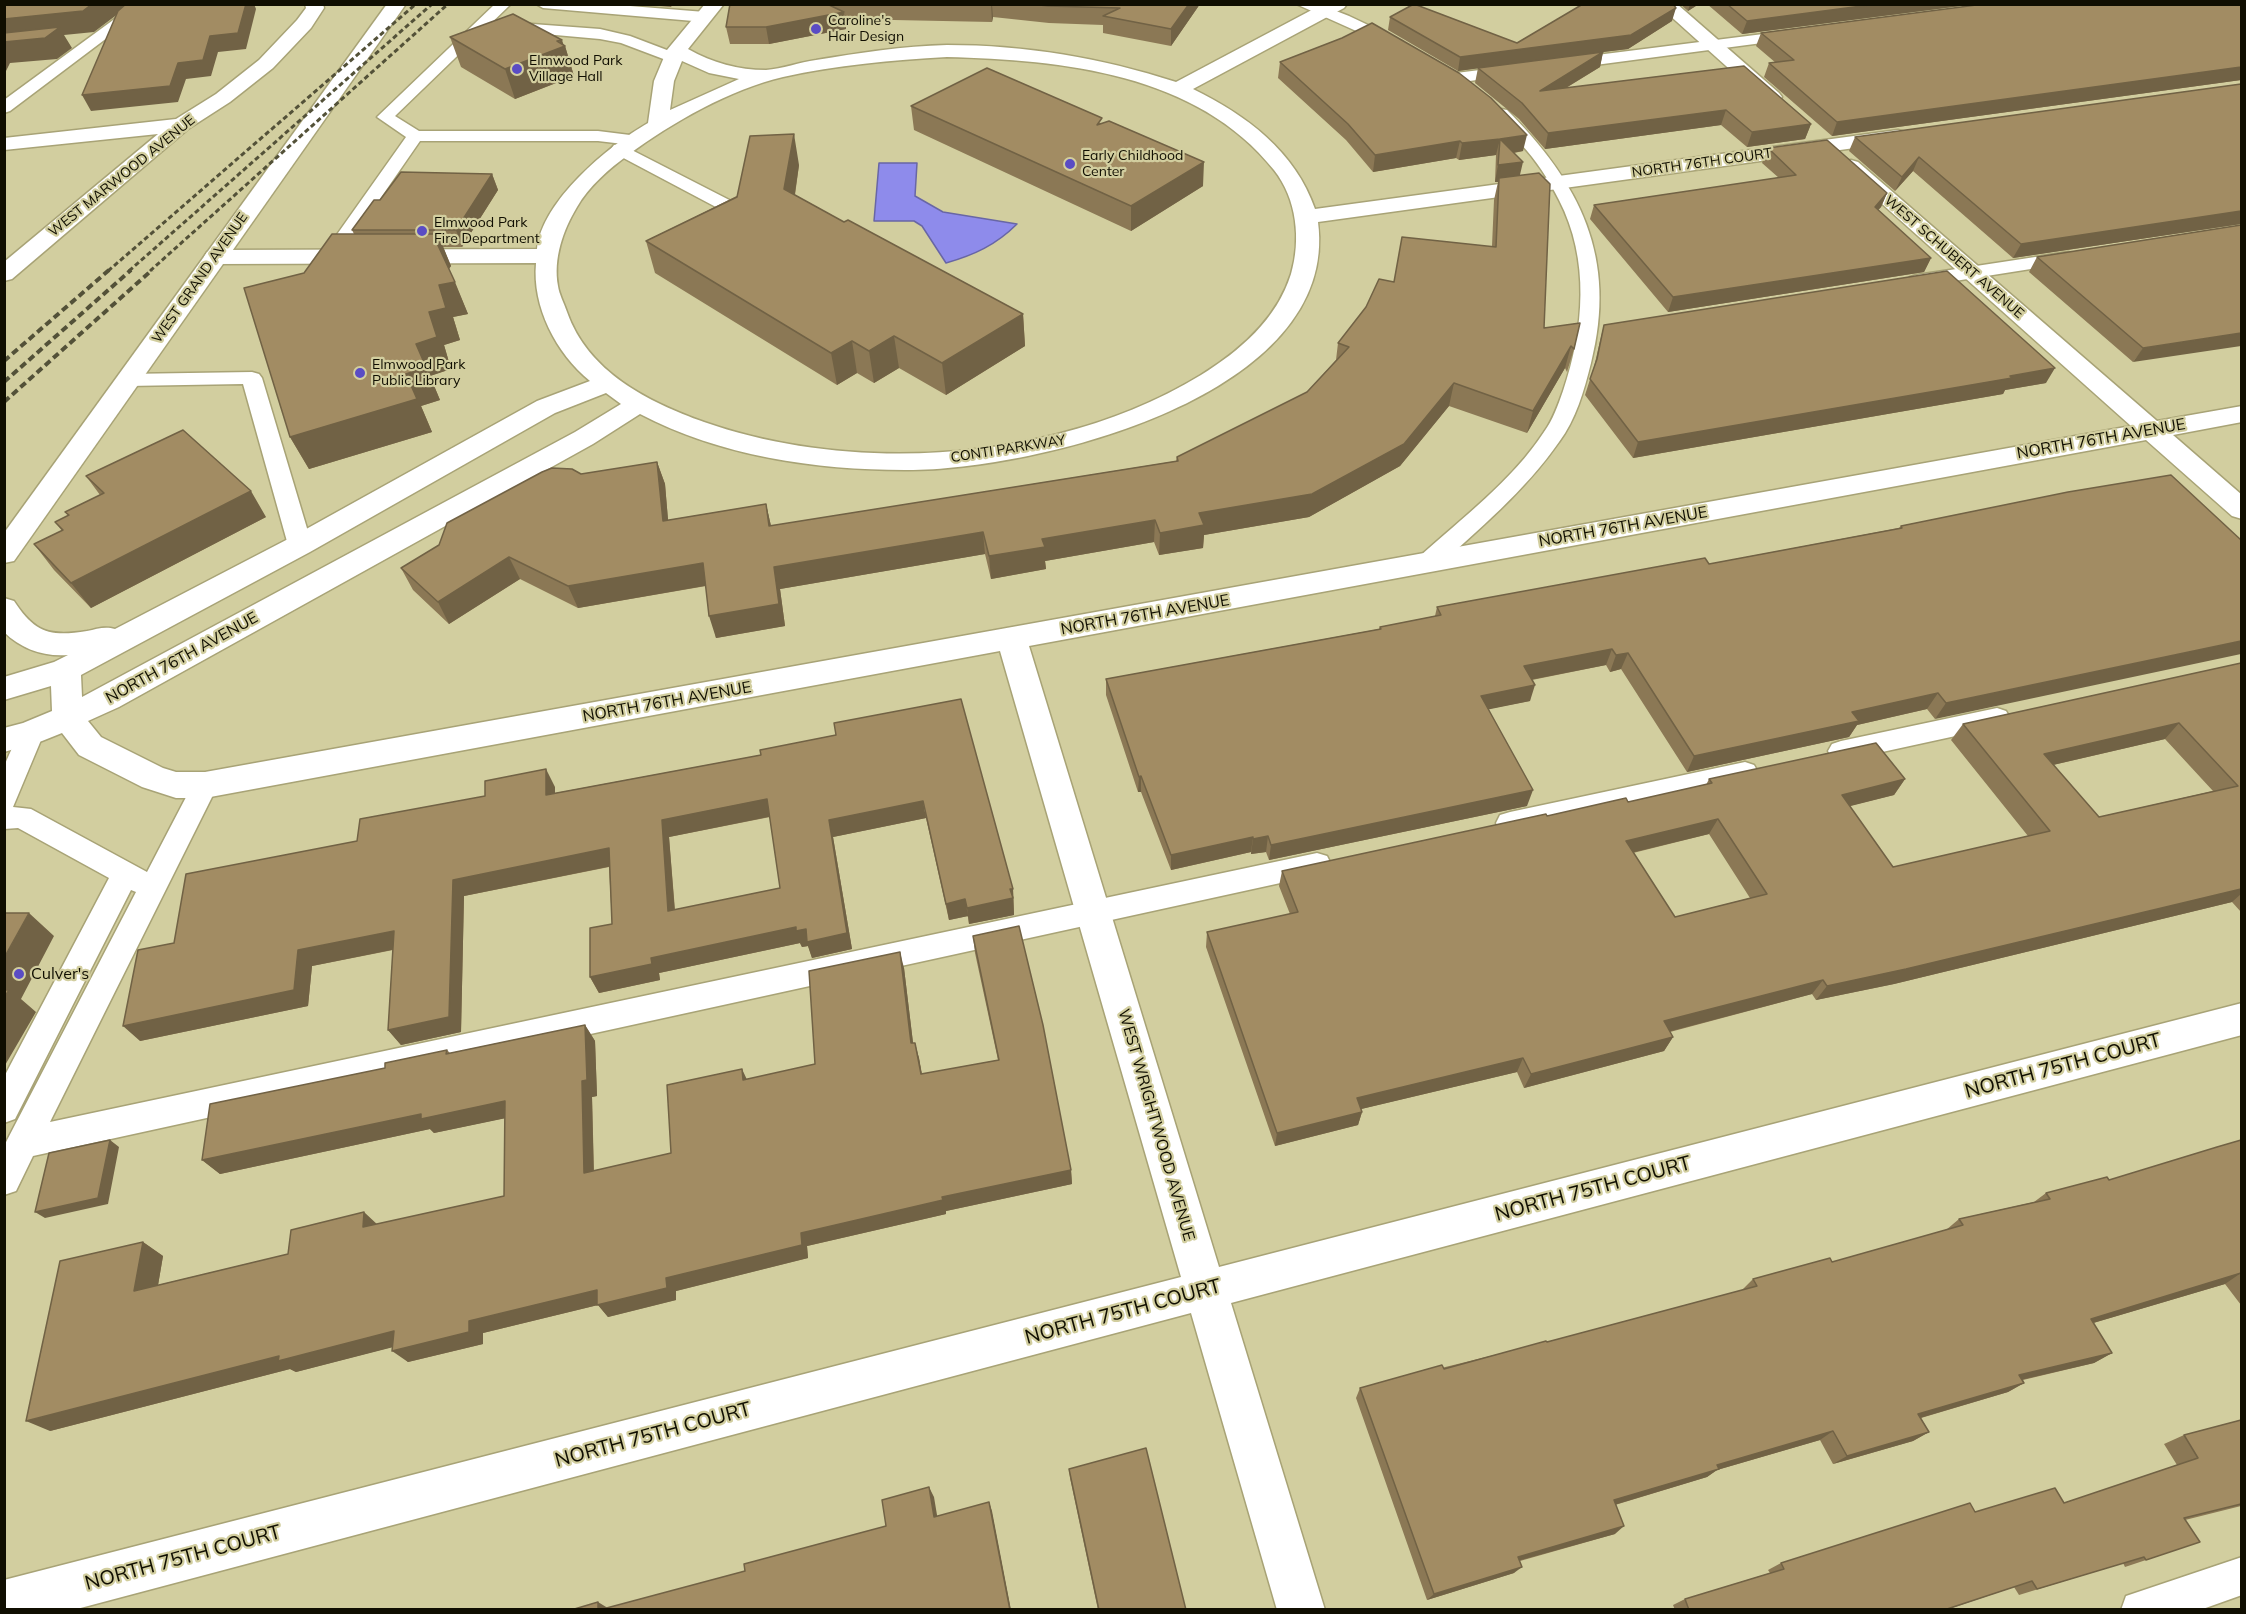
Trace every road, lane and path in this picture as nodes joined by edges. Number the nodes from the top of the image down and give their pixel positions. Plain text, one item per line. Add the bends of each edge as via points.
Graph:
1 (145, 4) edge
2 (314, 4) edge
3 (397, 4) edge
4 (504, 4) edge
5 (543, 4) edge
6 (1303, 4) edge
7 (1666, 4) edge
8 (1332, 8) edge
9 (710, 10) edge
10 (482, 25) junction
11 (1806, 34) edge
12 (101, 38) junction
13 (69, 41) edge
14 (1713, 45) junction
15 (1412, 52) edge
16 (675, 54) junction
17 (1549, 66) edge
18 (1526, 69) edge
19 (772, 74) junction
20 (1177, 90) junction
21 (4, 108) edge
22 (1793, 115) edge
23 (658, 123) junction
24 (181, 125) junction
25 (1810, 130) edge
26 (1923, 132) edge
27 (416, 136) junction
28 (4, 144) edge
29 (626, 144) junction
30 (1828, 146) junction
31 (1558, 183) junction
32 (737, 211) edge
33 (1306, 217) junction
34 (2089, 254) edge
35 (547, 256) junction
36 (215, 257) junction
37 (330, 257) junction
38 (1972, 273) junction
39 (4, 274) edge
40 (1902, 284) edge
41 (1612, 329) edge
42 (1589, 332) junction
43 (127, 380) junction
44 (609, 383) junction
45 (640, 403) junction
46 (2241, 414) edge
47 (2150, 430) junction
48 (2241, 510) edge
49 (300, 545) junction
50 (4, 554) edge
51 (1427, 563) junction
52 (4, 608) edge
53 (135, 631) junction
54 (1012, 640) junction
55 (65, 670) junction
56 (4, 689) edge
57 (2019, 713) edge
58 (68, 718) junction
59 (18, 736) edge
60 (1820, 756) edge
61 (1773, 766) edge
62 (205, 785) junction
63 (4, 799) edge
64 (4, 818) edge
65 (1480, 829) edge
66 (1340, 859) edge
67 (125, 874) junction
68 (152, 889) junction
69 (1094, 912) junction
70 (2241, 1019) edge
71 (4, 1109) edge
72 (23, 1143) junction
73 (4, 1180) edge
74 (1205, 1290) junction
75 (2241, 1576) edge
76 (4, 1604) edge
77 (1301, 1610) edge
78 (2140, 1610) edge

1 - 12 lane
2 - 24 street, WEST MARWOOD AVENUE via 304,24 266,64
3 - 36 street, WEST GRAND AVENUE
4 - 10 lane
5 - 9 lane
6 - 8 lane
7 - 14 street
8 - 15 lane
8 - 20 street
9 - 16 street
10 - 16 lane via 600,34
10 - 27 lane via 385,117
11 - 14 lane
12 - 13 lane
12 - 21 lane
14 - 17 lane
14 - 22 street
16 - 19 street via 725,73
16 - 23 street via 664,81
18 - 31 lane via 1449,73 1523,135
19 - 20 street, CONTI PARKWAY via 889,54 1003,52 1085,63
19 - 23 street, CONTI PARKWAY
20 - 33 street, CONTI PARKWAY via 1228,117 1259,140 1287,173
23 - 29 street, CONTI PARKWAY
24 - 28 street
24 - 39 street, WEST MARWOOD AVENUE
25 - 30 street, WEST SCHUBERT AVENUE
26 - 30 street, NORTH 76TH COURT
27 - 29 lane via 598,136
27 - 37 lane
29 - 32 lane
29 - 35 street, CONTI PARKWAY via 590,176 567,205
30 - 31 street, NORTH 76TH COURT
30 - 38 street, WEST SCHUBERT AVENUE
31 - 33 street, NORTH 76TH COURT
31 - 42 lane via 1579,222 1588,255 1593,297
33 - 45 street, CONTI PARKWAY via 1308,246 1299,284 1277,321 1249,351 1213,378 1169,403 1065,440 962,458 891,461 821,457 708,433
34 - 38 lane
35 - 37 street
35 - 44 street, CONTI PARKWAY via 548,293 563,334
36 - 37 street
36 - 43 street, WEST GRAND AVENUE
38 - 40 lane
38 - 47 street, WEST SCHUBERT AVENUE
41 - 42 lane
42 - 51 lane via 1562,419 1541,452
43 - 49 lane via 252,378
43 - 50 street, WEST GRAND AVENUE
44 - 45 street, CONTI PARKWAY
44 - 49 street via 546,407
45 - 58 street, NORTH 76TH AVENUE via 584,438
46 - 47 street, NORTH 76TH AVENUE
47 - 48 street, WEST SCHUBERT AVENUE
47 - 51 street, NORTH 76TH AVENUE
49 - 53 street
51 - 54 street, NORTH 76TH AVENUE
52 - 53 street via 25,636 53,645 89,642
53 - 55 street
54 - 62 street, NORTH 76TH AVENUE
54 - 69 street, WEST WRIGHTWOOD AVENUE
55 - 56 street
55 - 58 street
57 - 60 lane
58 - 59 street, NORTH 76TH AVENUE
58 - 62 street, NORTH 76TH AVENUE via 90,746 107,757 176,785
59 - 63 lane
61 - 65 lane
62 - 68 lane
64 - 67 lane via 21,817
66 - 69 lane
67 - 68 lane
67 - 71 lane
68 - 72 lane
69 - 72 lane
69 - 74 street, WEST WRIGHTWOOD AVENUE
70 - 74 street, NORTH 75TH COURT
72 - 73 lane
74 - 76 street, NORTH 75TH COURT
74 - 77 street, WEST WRIGHTWOOD AVENUE
75 - 78 lane

